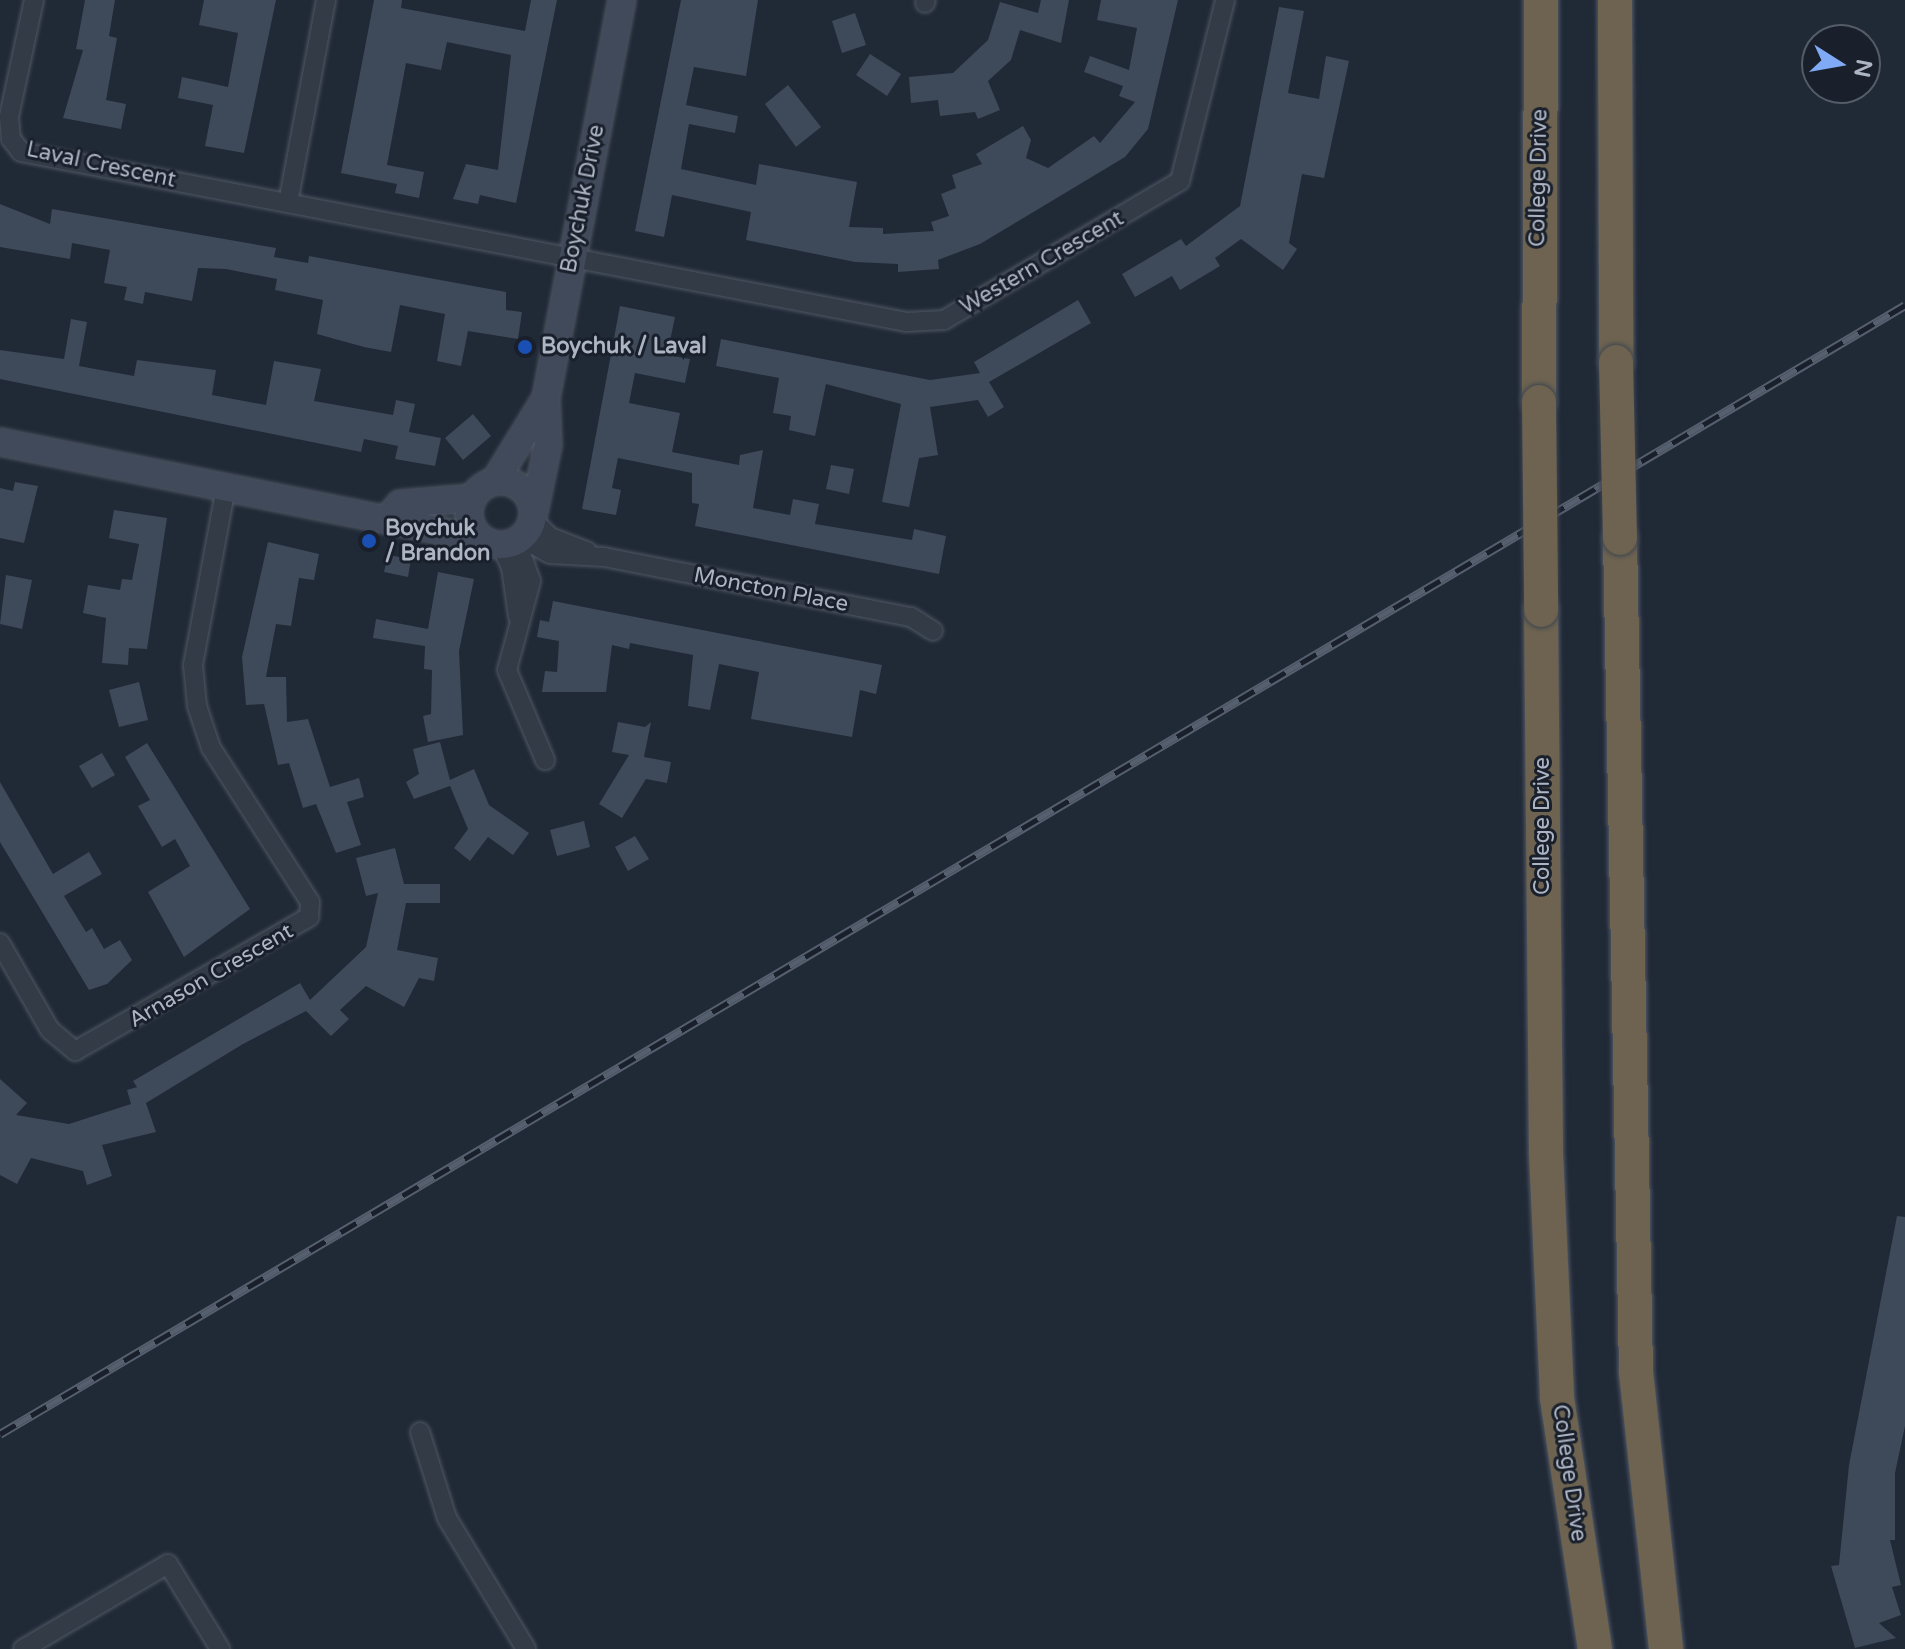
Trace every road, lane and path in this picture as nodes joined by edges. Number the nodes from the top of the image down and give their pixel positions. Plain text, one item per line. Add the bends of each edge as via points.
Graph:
1 (34, 0) edge
2 (326, 0) edge
3 (622, 0) edge
4 (1225, 0) edge
5 (1541, 0) edge
6 (1615, 0) edge
7 (288, 203) junction
8 (571, 261) junction
9 (546, 398) junction
10 (0, 442) edge
11 (495, 481) junction
12 (226, 487) junction
13 (472, 498) junction
14 (387, 519) junction
15 (514, 533) junction
16 (933, 631) dead end
17 (545, 760) dead end
18 (0, 943) edge
19 (420, 1432) dead end
20 (23, 1649) edge
21 (220, 1649) edge
22 (526, 1649) edge
23 (1595, 1649) edge
24 (1666, 1649) edge

1 - 7 street, Laval Crescent via 9,117 11,139 21,152
2 - 7 street
3 - 8 street, Boychuk Drive
4 - 8 street, Western Crescent via 1180,181 944,320 906,322
5 - 23 highway, College Drive, bridge via 1546,1153 1557,1382
6 - 24 highway, bridge via 1616,362 1636,1372
7 - 8 street, Laval Crescent
8 - 9 street, Boychuk Drive
9 - 11 street, Boychuk Drive
9 - 15 street, Boychuk Drive via 548,445
10 - 12 street
11 - 13 street
11 - 15 street via 522,489
12 - 14 street
12 - 18 street, Arnason Crescent via 193,665 197,706 211,748 310,902 309,917 75,1051 50,1030
13 - 14 street via 400,504
13 - 15 street via 471,525
14 - 15 street
15 - 16 street, Moncton Place via 550,554 604,557 911,617
15 - 17 street via 511,567 518,617 507,670
19 - 22 street via 447,1518
20 - 21 street via 168,1564

